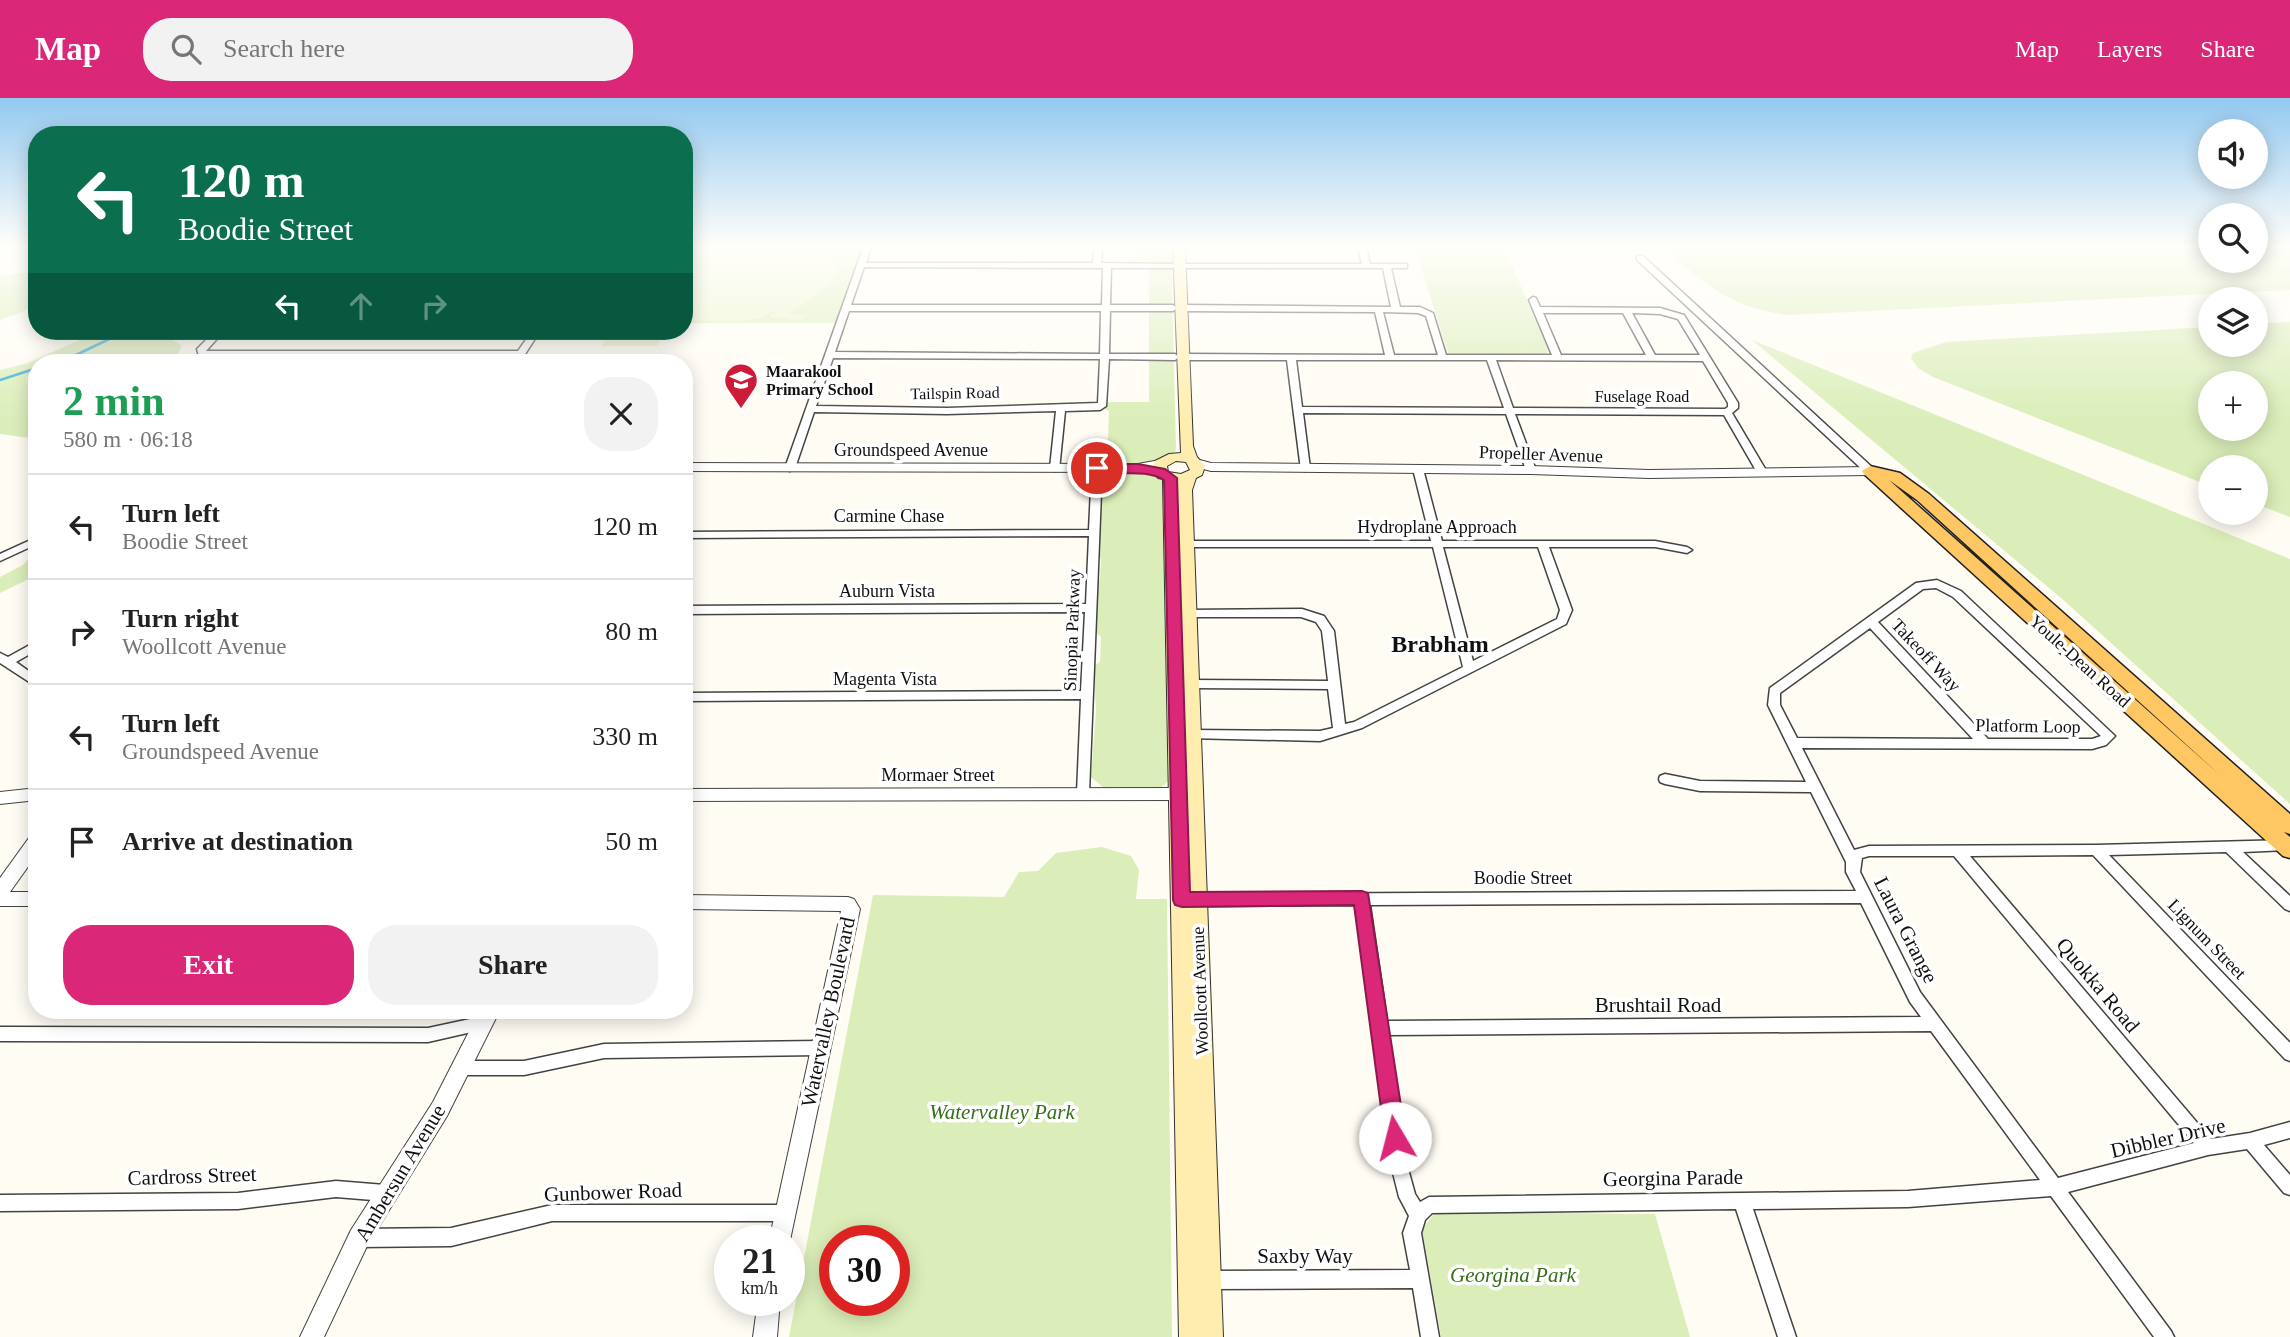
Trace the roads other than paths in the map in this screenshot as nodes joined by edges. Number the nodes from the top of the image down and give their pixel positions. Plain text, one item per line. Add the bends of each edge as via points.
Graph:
1 (1106, 306) edge
2 (1395, 306) edge
3 (1536, 306) edge
4 (1658, 306) edge
5 (1692, 306) edge
6 (845, 308) joint
7 (1177, 308) junction
8 (1106, 309) junction
9 (1378, 309) junction
10 (1396, 309) junction
11 (1538, 310) junction
12 (1626, 310) junction
13 (1660, 310) junction
14 (210, 340) edge
15 (202, 354) edge
16 (202, 354) edge
17 (264, 354) edge
18 (829, 355) junction
19 (1179, 357) junction
20 (1292, 357) junction
21 (1104, 358) junction
22 (1390, 358) junction
23 (1443, 358) junction
24 (1558, 358) junction
25 (1652, 358) junction
26 (1706, 358) junction
27 (1491, 359) junction
28 (1100, 407) joint
29 (1061, 408) junction
30 (810, 409) junction
31 (1299, 410) junction
32 (1510, 411) junction
33 (1727, 412) junction
34 (693, 467) edge
35 (790, 468) junction
36 (1055, 468) junction
37 (1097, 468) junction
38 (1183, 468) junction
39 (1305, 468) junction
40 (1418, 469) junction
41 (1531, 470) junction
42 (1870, 471) junction
43 (1762, 472) junction
44 (1094, 533) junction
45 (693, 535) edge
46 (28, 544) edge
47 (1186, 544) junction
48 (1438, 545) junction
49 (1543, 545) junction
50 (1687, 550) dead end
51 (0, 558) edge
52 (1089, 608) junction
53 (693, 610) edge
54 (1188, 614) junction
55 (1871, 622) junction
56 (28, 649) edge
57 (4, 659) edge
58 (1469, 668) junction
59 (28, 676) edge
60 (1189, 684) junction
61 (1334, 685) junction
62 (1086, 695) junction
63 (693, 697) edge
64 (1339, 730) junction
65 (1191, 735) junction
66 (1983, 742) junction
67 (1794, 743) junction
68 (1665, 779) dead end
69 (1814, 787) junction
70 (1083, 793) junction
71 (1185, 794) junction
72 (693, 795) edge
73 (28, 796) edge
74 (0, 798) edge
75 (18, 798) junction
76 (28, 801) edge
77 (2290, 826) edge
78 (2228, 846) junction
79 (2288, 847) edge
80 (1957, 850) junction
81 (2096, 850) junction
82 (28, 855) edge
83 (1853, 862) junction
84 (0, 892) edge
85 (1866, 897) junction
86 (1362, 898) junction
87 (0, 899) edge
88 (28, 899) edge
89 (1189, 900) junction
90 (693, 902) edge
91 (2290, 905) edge
92 (478, 1019) edge
93 (486, 1019) edge
94 (1935, 1024) junction
95 (1381, 1028) junction
96 (0, 1034) edge
97 (821, 1048) junction
98 (2290, 1054) edge
99 (461, 1068) junction
100 (2290, 1130) edge
101 (2250, 1141) junction
102 (2208, 1147) junction
103 (2056, 1187) junction
104 (2290, 1187) edge
105 (385, 1193) junction
106 (1742, 1201) junction
107 (0, 1203) edge
108 (786, 1213) junction
109 (1418, 1215) junction
110 (783, 1225) edge
111 (359, 1238) junction
112 (1420, 1279) junction
113 (1199, 1280) junction
114 (767, 1316) edge
115 (312, 1337) edge
116 (765, 1337) edge
117 (1192, 1337) edge
118 (1210, 1337) edge
119 (1430, 1337) edge
120 (1787, 1337) edge
121 (2165, 1337) edge

1 - 8 street
2 - 10 street
3 - 11 street
4 - 13 street
5 - 42 street, Youle-Dean Road
6 - 8 street
6 - 18 street
7 - 8 street
7 - 9 street
7 - 19 main road, Woollcott Avenue
8 - 21 street
9 - 10 street
9 - 22 street
10 - 23 street via 1430,315
11 - 12 street
11 - 24 street
12 - 13 street
12 - 25 street
13 - 26 street via 1681,317
14 - 16 street
15 - 17 street
18 - 21 street
18 - 30 street
19 - 20 street
19 - 21 street
19 - 38 main road, Woollcott Avenue via 1186,446
20 - 22 street
20 - 31 street
21 - 28 street
22 - 23 street
23 - 27 street
24 - 25 street
24 - 27 street
25 - 26 street
26 - 33 street via 1733,403
27 - 32 street
28 - 29 street, Tailspin Road
29 - 30 street, Tailspin Road
29 - 36 street
30 - 35 street
31 - 32 street, Fuselage Road
31 - 39 street
32 - 33 street, Fuselage Road
32 - 41 street
33 - 43 street
34 - 35 street, Groundspeed Avenue
35 - 36 street, Groundspeed Avenue
36 - 37 street, Groundspeed Avenue
37 - 38 street, Groundspeed Avenue
37 - 44 street, Sinopia Parkway
38 - 39 street, Propeller Avenue
38 - 47 main road, Woollcott Avenue
38 - 71 main road, Woollcott Avenue
39 - 40 street, Propeller Avenue
40 - 41 street, Propeller Avenue
40 - 48 street
41 - 43 street, Propeller Avenue
42 - 43 street, Propeller Avenue
42 - 77 main road, Youle-Dean Road via 1894,476 1923,496
42 - 79 main road, Youle-Dean Road
44 - 45 street, Carmine Chase
44 - 52 street, Sinopia Parkway
46 - 51 street
47 - 48 street, Hydroplane Approach
47 - 54 main road, Woollcott Avenue
48 - 49 street, Hydroplane Approach
48 - 58 street
49 - 50 street, Hydroplane Approach via 1655,544
49 - 58 street via 1566,610 1562,621
52 - 53 street, Auburn Vista
52 - 62 street, Sinopia Parkway
54 - 60 main road, Woollcott Avenue
54 - 61 street via 1302,614 1320,619 1328,631
55 - 66 street, Takeoff Way
55 - 66 street, Platform Loop via 1920,586 1937,584 1957,594 2109,736 2092,744
55 - 67 street, Platform Loop via 1774,691 1774,705
56 - 57 street
57 - 59 street
58 - 64 street via 1358,725
60 - 61 street
60 - 65 main road, Woollcott Avenue
61 - 64 street
62 - 63 street, Magenta Vista
62 - 70 street, Sinopia Parkway
64 - 65 street via 1320,736
65 - 71 main road, Woollcott Avenue
66 - 67 street, Platform Loop
67 - 69 street, Platform Loop
68 - 69 street via 1700,786
69 - 83 street, Platform Loop
70 - 71 street, Mormaer Street
70 - 72 street, Mormaer Street
71 - 89 main road, Woollcott Avenue
73 - 75 street
74 - 75 street
75 - 76 street
78 - 79 street, Laura Grange
78 - 81 street, Laura Grange
78 - 91 street
80 - 81 street, Laura Grange
80 - 83 street, Laura Grange via 1868,850 1857,854
80 - 102 street, Quokka Road
81 - 98 street, Lignum Street
82 - 84 street
83 - 85 street, Laura Grange
85 - 86 street, Boodie Street
85 - 94 street, Laura Grange via 1915,997
86 - 89 street, Boodie Street
86 - 95 street
87 - 88 street
89 - 113 main road, Woollcott Avenue
90 - 97 street, Watervalley Boulevard via 848,904 851,909
92 - 96 street via 428,1035
93 - 99 street, Ambersun Avenue
94 - 95 street, Brushtail Road
94 - 103 street, Laura Grange
95 - 109 street via 1399,1165 1407,1197
97 - 99 street via 604,1051 524,1068
97 - 108 street, Watervalley Boulevard
99 - 105 street, Ambersun Avenue via 440,1110
100 - 101 street, Dibbler Drive
101 - 102 street, Dibbler Drive
101 - 104 street
102 - 103 street, Dibbler Drive
103 - 106 street, Georgina Parade via 1909,1199
103 - 121 street, Laura Grange
105 - 107 street, Cardross Street via 336,1189 238,1201
105 - 111 street, Ambersun Avenue
106 - 109 street, Georgina Parade via 1440,1203 1429,1205
106 - 120 street
108 - 110 street, Watervalley Boulevard
108 - 111 street, Gunbower Road via 552,1213 452,1237
109 - 112 street via 1412,1233
111 - 115 street, Ambersun Avenue
112 - 113 street, Saxby Way
112 - 119 street
113 - 117 main road, Woollcott Avenue
113 - 118 main road, Woollcott Avenue
114 - 116 street

